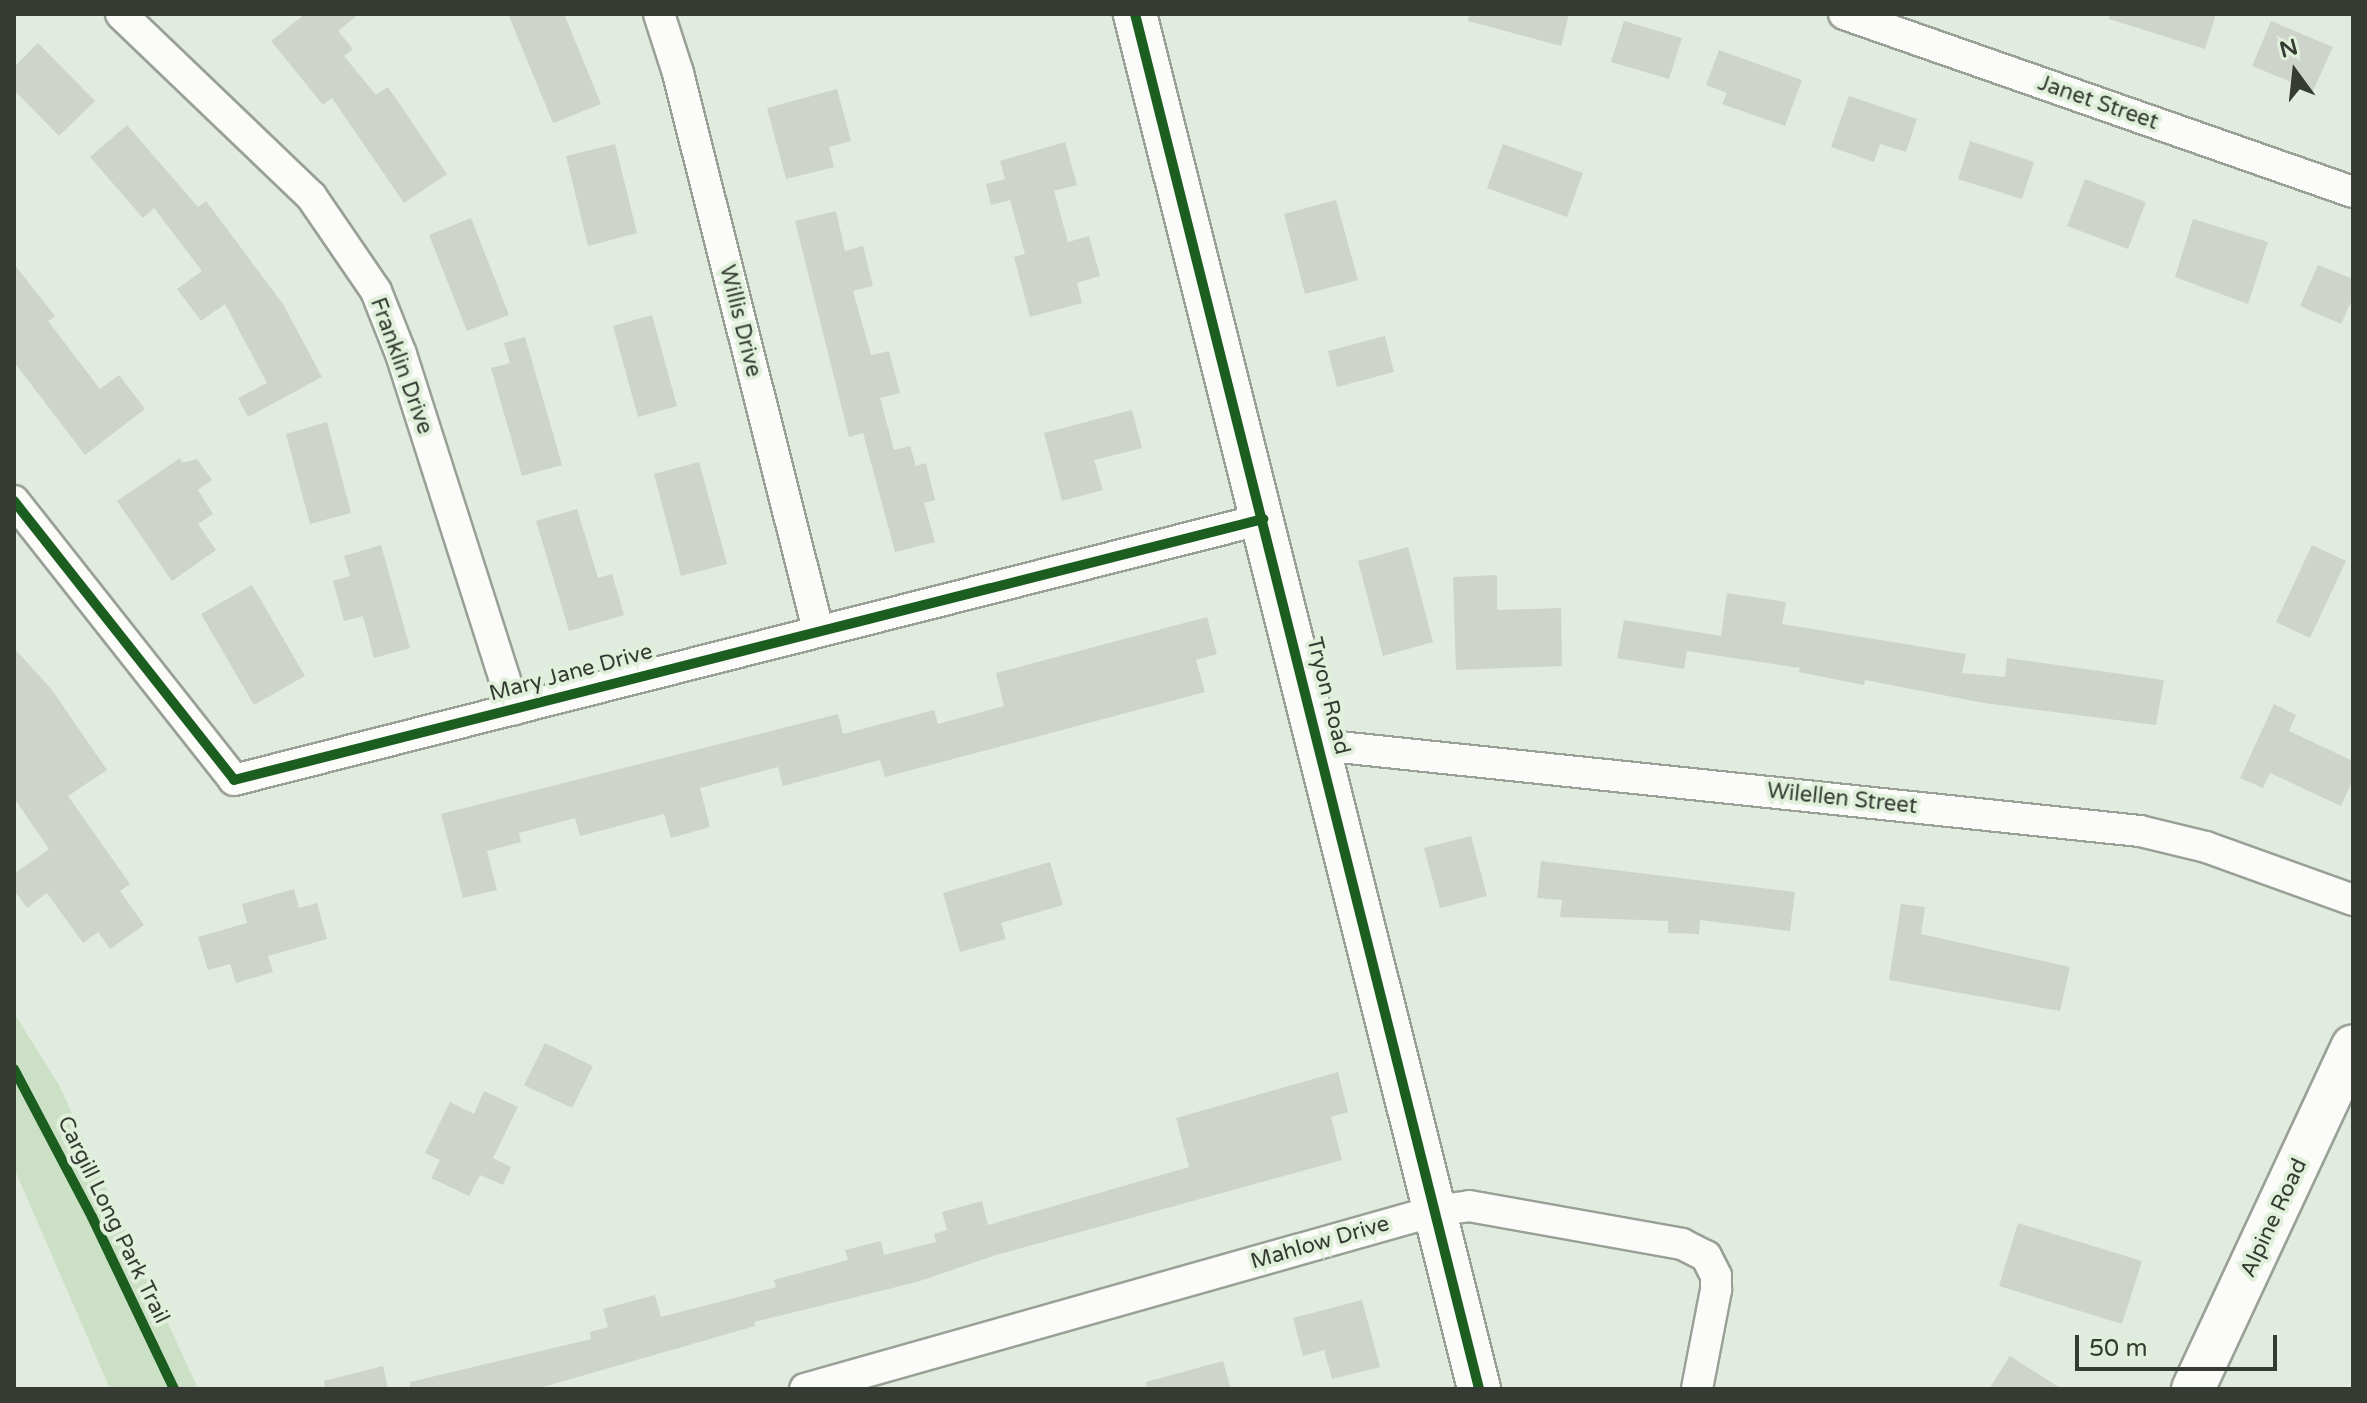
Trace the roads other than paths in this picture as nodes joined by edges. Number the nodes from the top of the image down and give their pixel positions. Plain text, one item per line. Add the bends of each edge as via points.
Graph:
1 (121, 14) edge
2 (659, 14) edge
3 (1135, 14) edge
4 (1844, 14) edge
5 (2353, 192) edge
6 (14, 501) edge
7 (1263, 519) junction
8 (818, 630) junction
9 (514, 709) junction
10 (1320, 745) junction
11 (2353, 900) edge
12 (2353, 1046) edge
13 (1435, 1211) junction
14 (805, 1389) edge
15 (1479, 1389) edge
16 (1697, 1389) edge
17 (2193, 1389) edge

1 - 9 street, Franklin Drive via 311,196 376,291
2 - 8 street, Willis Drive
3 - 7 street, Tryon Road
4 - 5 street, Janet Street
6 - 9 street, Mary Jane Drive via 234,780
7 - 8 street, Mary Jane Drive
7 - 10 street, Tryon Road
8 - 9 street, Mary Jane Drive
10 - 11 street, Wilellen Street via 2140,831 2206,847
10 - 13 street, Tryon Road
12 - 17 street, Alpine Road
13 - 14 street, Mahlow Drive
13 - 15 street, Tryon Road
13 - 16 street, Mahlow Drive via 1494,1208 1695,1248 1716,1276

